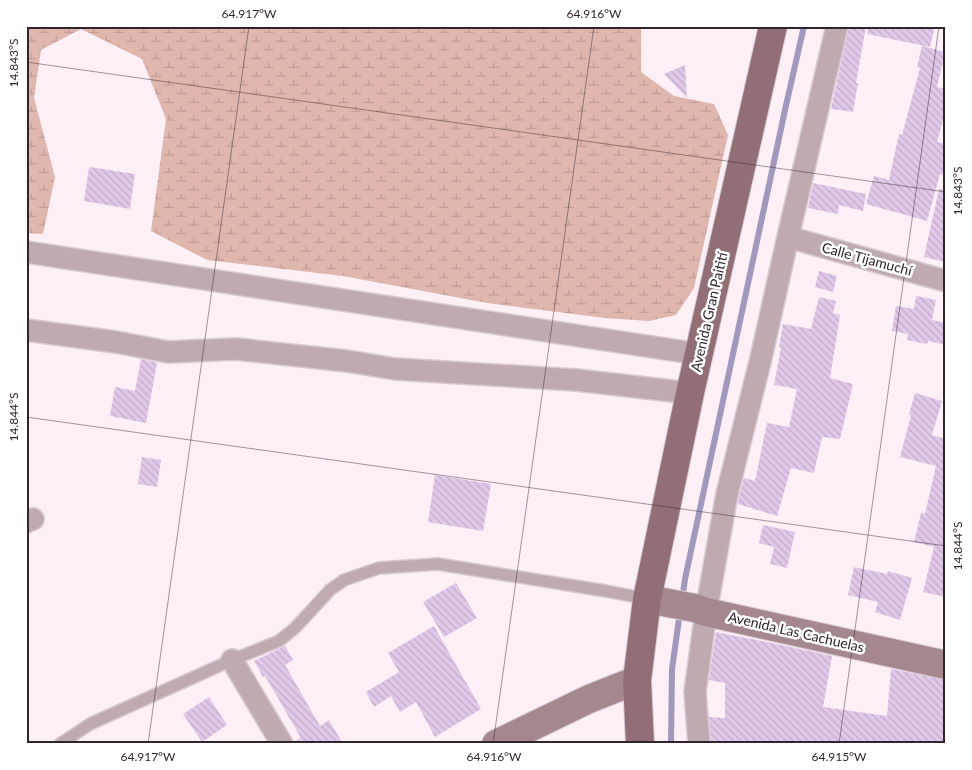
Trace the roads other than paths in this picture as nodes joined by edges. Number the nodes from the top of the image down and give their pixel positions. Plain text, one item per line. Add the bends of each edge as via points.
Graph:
1 (773, 26) edge
2 (837, 26) edge
3 (788, 237) junction
4 (26, 252) edge
5 (946, 280) edge
6 (26, 330) edge
7 (699, 354) junction
8 (690, 394) junction
9 (679, 605) junction
10 (232, 660) junction
11 (946, 665) edge
12 (637, 680) junction
13 (506, 741) edge
14 (60, 744) edge
15 (282, 744) edge
16 (640, 744) edge
17 (699, 744) edge

1 - 7 main road, Avenida Gran Paitití
2 - 3 street
3 - 5 street, Calle Tijamuchí
3 - 9 street via 727,494
4 - 7 street
6 - 8 street via 168,352 236,350 395,369 576,380
7 - 8 main road, Avenida Gran Paitití
8 - 9 main road, Avenida Gran Paitití
9 - 10 lane via 438,564 379,568 344,580 330,590 279,641
9 - 11 street, Avenida Las Cachuelas
9 - 12 main road, Avenida Gran Paitití
9 - 17 street via 695,692
10 - 14 lane via 90,724
10 - 15 street
12 - 13 street via 589,699
12 - 16 main road, Avenida Gran Paitití

